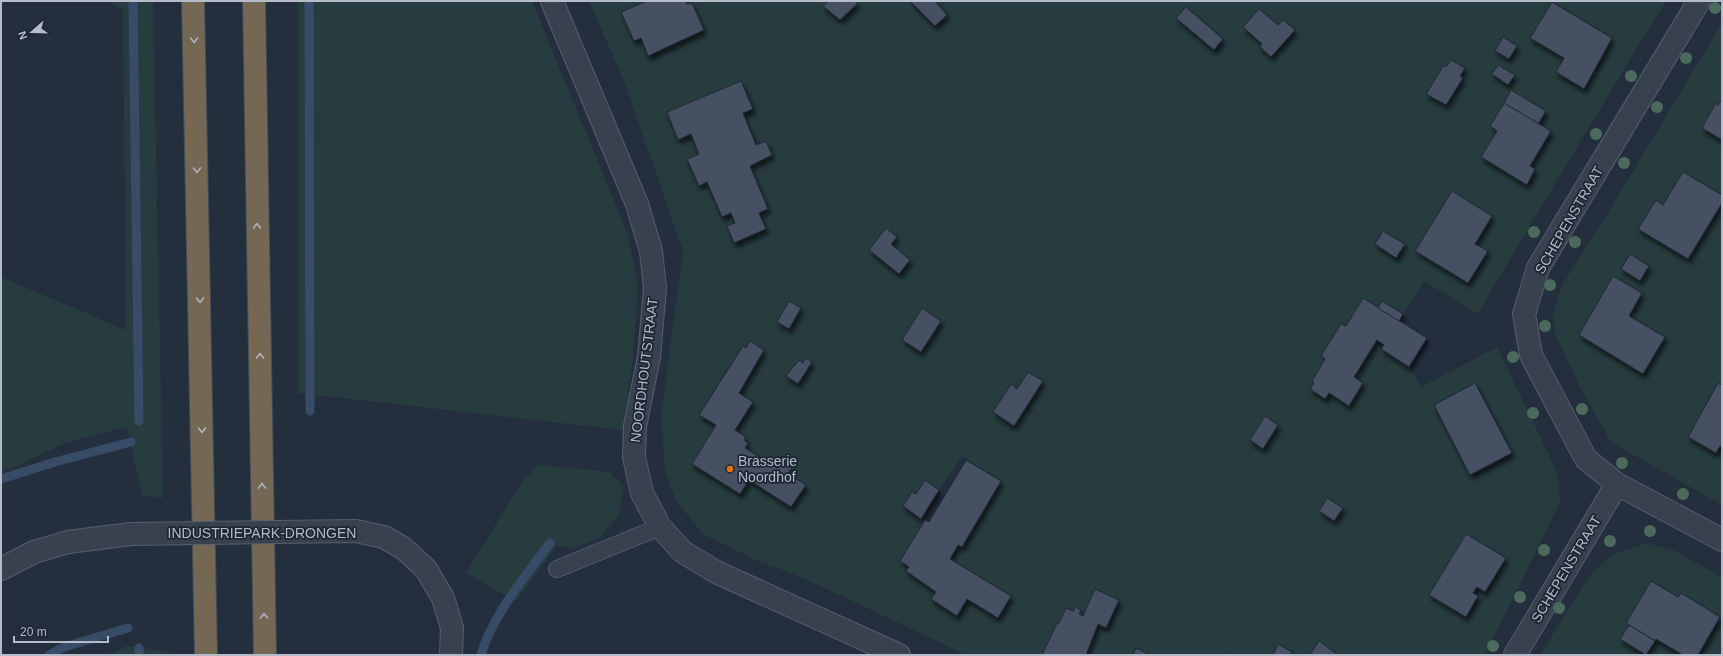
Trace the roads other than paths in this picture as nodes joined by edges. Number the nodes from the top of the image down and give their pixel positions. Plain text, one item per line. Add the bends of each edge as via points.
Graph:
1 (193, 1) edge
2 (254, 1) edge
3 (552, 1) edge
4 (1699, 1) edge
5 (1617, 484) junction
6 (660, 527) junction
7 (1722, 540) edge
8 (1, 569) edge
9 (557, 569) dead end
10 (206, 655) edge
11 (265, 655) edge
12 (451, 655) edge
13 (899, 655) edge
14 (1515, 655) edge

1 -> 10 highway
11 -> 2 highway
3 - 6 street, NOORDHOUTSTRAAT via 637,204 651,251 655,288 649,357 635,426 634,457 642,493
4 - 5 street, SCHEPENSTRAAT via 1538,268 1524,314 1531,356 1586,459
5 - 7 street, SCHEPENSTRAAT
5 - 14 street, SCHEPENSTRAAT
6 - 9 lane
6 - 13 street, NOORDHOUTSTRAAT via 683,552 716,572
8 - 12 street, INDUSTRIEPARK-DRONGEN, bridge via 34,552 68,542 131,534 356,531 384,536 403,548 426,569 444,598 452,628

